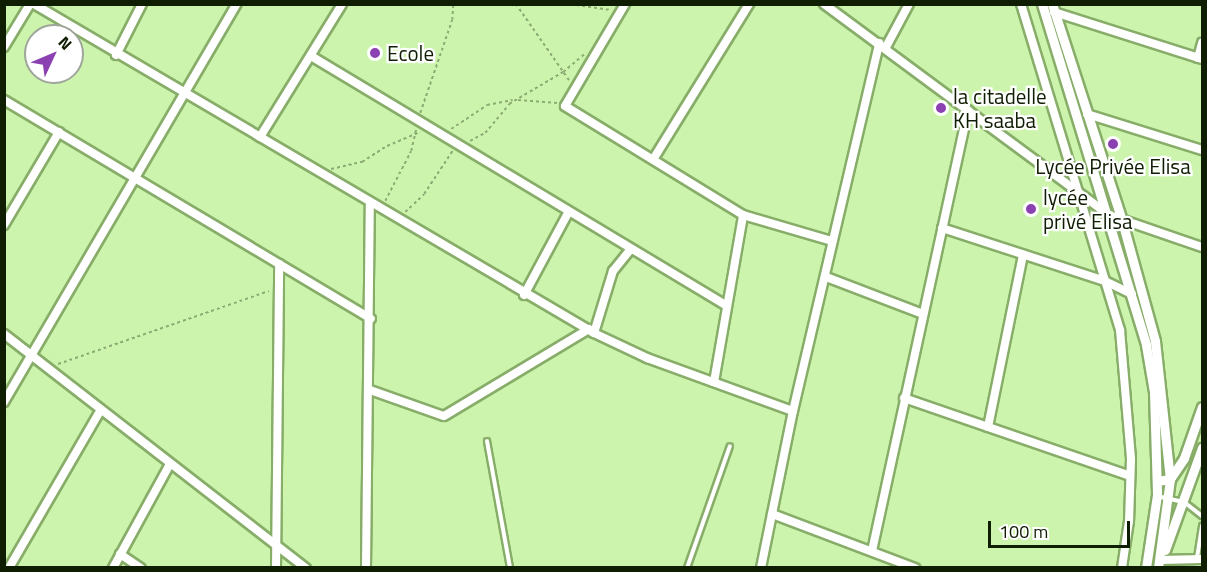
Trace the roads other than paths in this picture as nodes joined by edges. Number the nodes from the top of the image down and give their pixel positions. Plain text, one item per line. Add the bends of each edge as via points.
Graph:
1 (32, 4) edge
2 (142, 4) edge
3 (237, 4) edge
4 (342, 4) edge
5 (749, 4) edge
6 (824, 4) edge
7 (909, 4) edge
8 (1021, 4) edge
9 (1042, 4) edge
10 (624, 5) edge
11 (1053, 8) edge
12 (1203, 43) edge
13 (883, 45) junction
14 (4, 47) edge
15 (116, 55) junction
16 (311, 56) junction
17 (1200, 59) edge
18 (184, 93) junction
19 (4, 100) edge
20 (968, 110) junction
21 (1088, 114) junction
22 (59, 132) junction
23 (260, 137) junction
24 (1203, 150) edge
25 (654, 158) junction
26 (136, 178) junction
27 (1078, 188) junction
28 (370, 205) junction
29 (568, 213) junction
30 (743, 215) junction
31 (1109, 215) junction
32 (1122, 221) junction
33 (4, 225) edge
34 (942, 228) junction
35 (832, 241) junction
36 (1203, 247) edge
37 (630, 250) junction
38 (1023, 255) junction
39 (279, 264) junction
40 (826, 277) junction
41 (1105, 281) junction
42 (1132, 294) junction
43 (524, 295) junction
44 (727, 306) junction
45 (922, 314) junction
46 (371, 319) junction
47 (591, 331) junction
48 (4, 334) edge
49 (32, 355) junction
50 (714, 382) junction
51 (370, 390) junction
52 (904, 398) junction
53 (4, 402) edge
54 (1203, 407) edge
55 (100, 411) junction
56 (793, 411) junction
57 (988, 428) junction
58 (487, 441) dead end
59 (730, 446) dead end
60 (1203, 448) edge
61 (170, 464) junction
62 (1130, 476) junction
63 (1170, 479) junction
64 (1156, 481) junction
65 (1157, 495) junction
66 (1170, 497) junction
67 (1184, 502) junction
68 (772, 514) junction
69 (1203, 516) edge
70 (1203, 525) edge
71 (278, 547) junction
72 (872, 551) junction
73 (120, 554) junction
74 (1200, 559) edge
75 (896, 564) edge
76 (1159, 564) edge
77 (9, 567) edge
78 (113, 567) edge
79 (141, 567) edge
80 (276, 567) edge
81 (306, 567) edge
82 (366, 567) edge
83 (510, 567) edge
84 (687, 567) edge
85 (761, 567) edge
86 (915, 567) edge
87 (1122, 567) edge
88 (1146, 567) edge

1 - 14 street
1 - 15 street
2 - 15 street
3 - 18 street
4 - 16 street
5 - 25 street
6 - 13 street
7 - 13 street
8 - 27 street
9 - 31 street
10 - 25 street via 566,106
11 - 17 street
11 - 21 street
12 - 17 street
13 - 20 street
13 - 35 street
15 - 18 street
16 - 23 street
16 - 29 street
18 - 23 street
18 - 26 street
19 - 22 street
20 - 27 street
20 - 34 street
21 - 24 street
21 - 32 street
22 - 26 street
22 - 33 street
23 - 28 street
25 - 30 street
26 - 39 street
26 - 49 street
27 - 31 street
27 - 41 street
28 - 43 street
28 - 46 street
29 - 37 street
29 - 43 street
30 - 35 street
30 - 44 street
31 - 32 street
31 - 42 street
32 - 36 street
32 - 63 street via 1155,341
34 - 38 street
34 - 45 street
35 - 40 street
37 - 44 street
37 - 47 street via 613,272
38 - 41 street
38 - 57 street
39 - 46 street
39 - 71 street
40 - 45 street
40 - 56 street
41 - 42 street
41 - 62 street via 1120,330
42 - 64 street via 1154,392
43 - 47 street
44 - 50 street
45 - 52 street
46 - 51 street
47 - 50 street
47 - 51 street via 444,416
48 - 49 street
49 - 53 street
49 - 55 street
50 - 56 street
51 - 82 street
52 - 57 street
52 - 72 street
54 - 63 street via 1184,458
55 - 61 street
55 - 77 street
56 - 68 street
57 - 62 street
58 - 83 lane
59 - 84 lane
60 - 67 street
61 - 71 street
61 - 73 street
62 - 87 street
63 - 64 street
63 - 66 street
64 - 65 street
65 - 66 lane
65 - 88 street
66 - 67 lane
66 - 76 street
67 - 69 lane
67 - 76 street
68 - 72 street
68 - 85 street
70 - 74 lane
71 - 80 street
71 - 81 street
72 - 75 street
73 - 78 street
73 - 79 street
74 - 76 street
75 - 86 street

